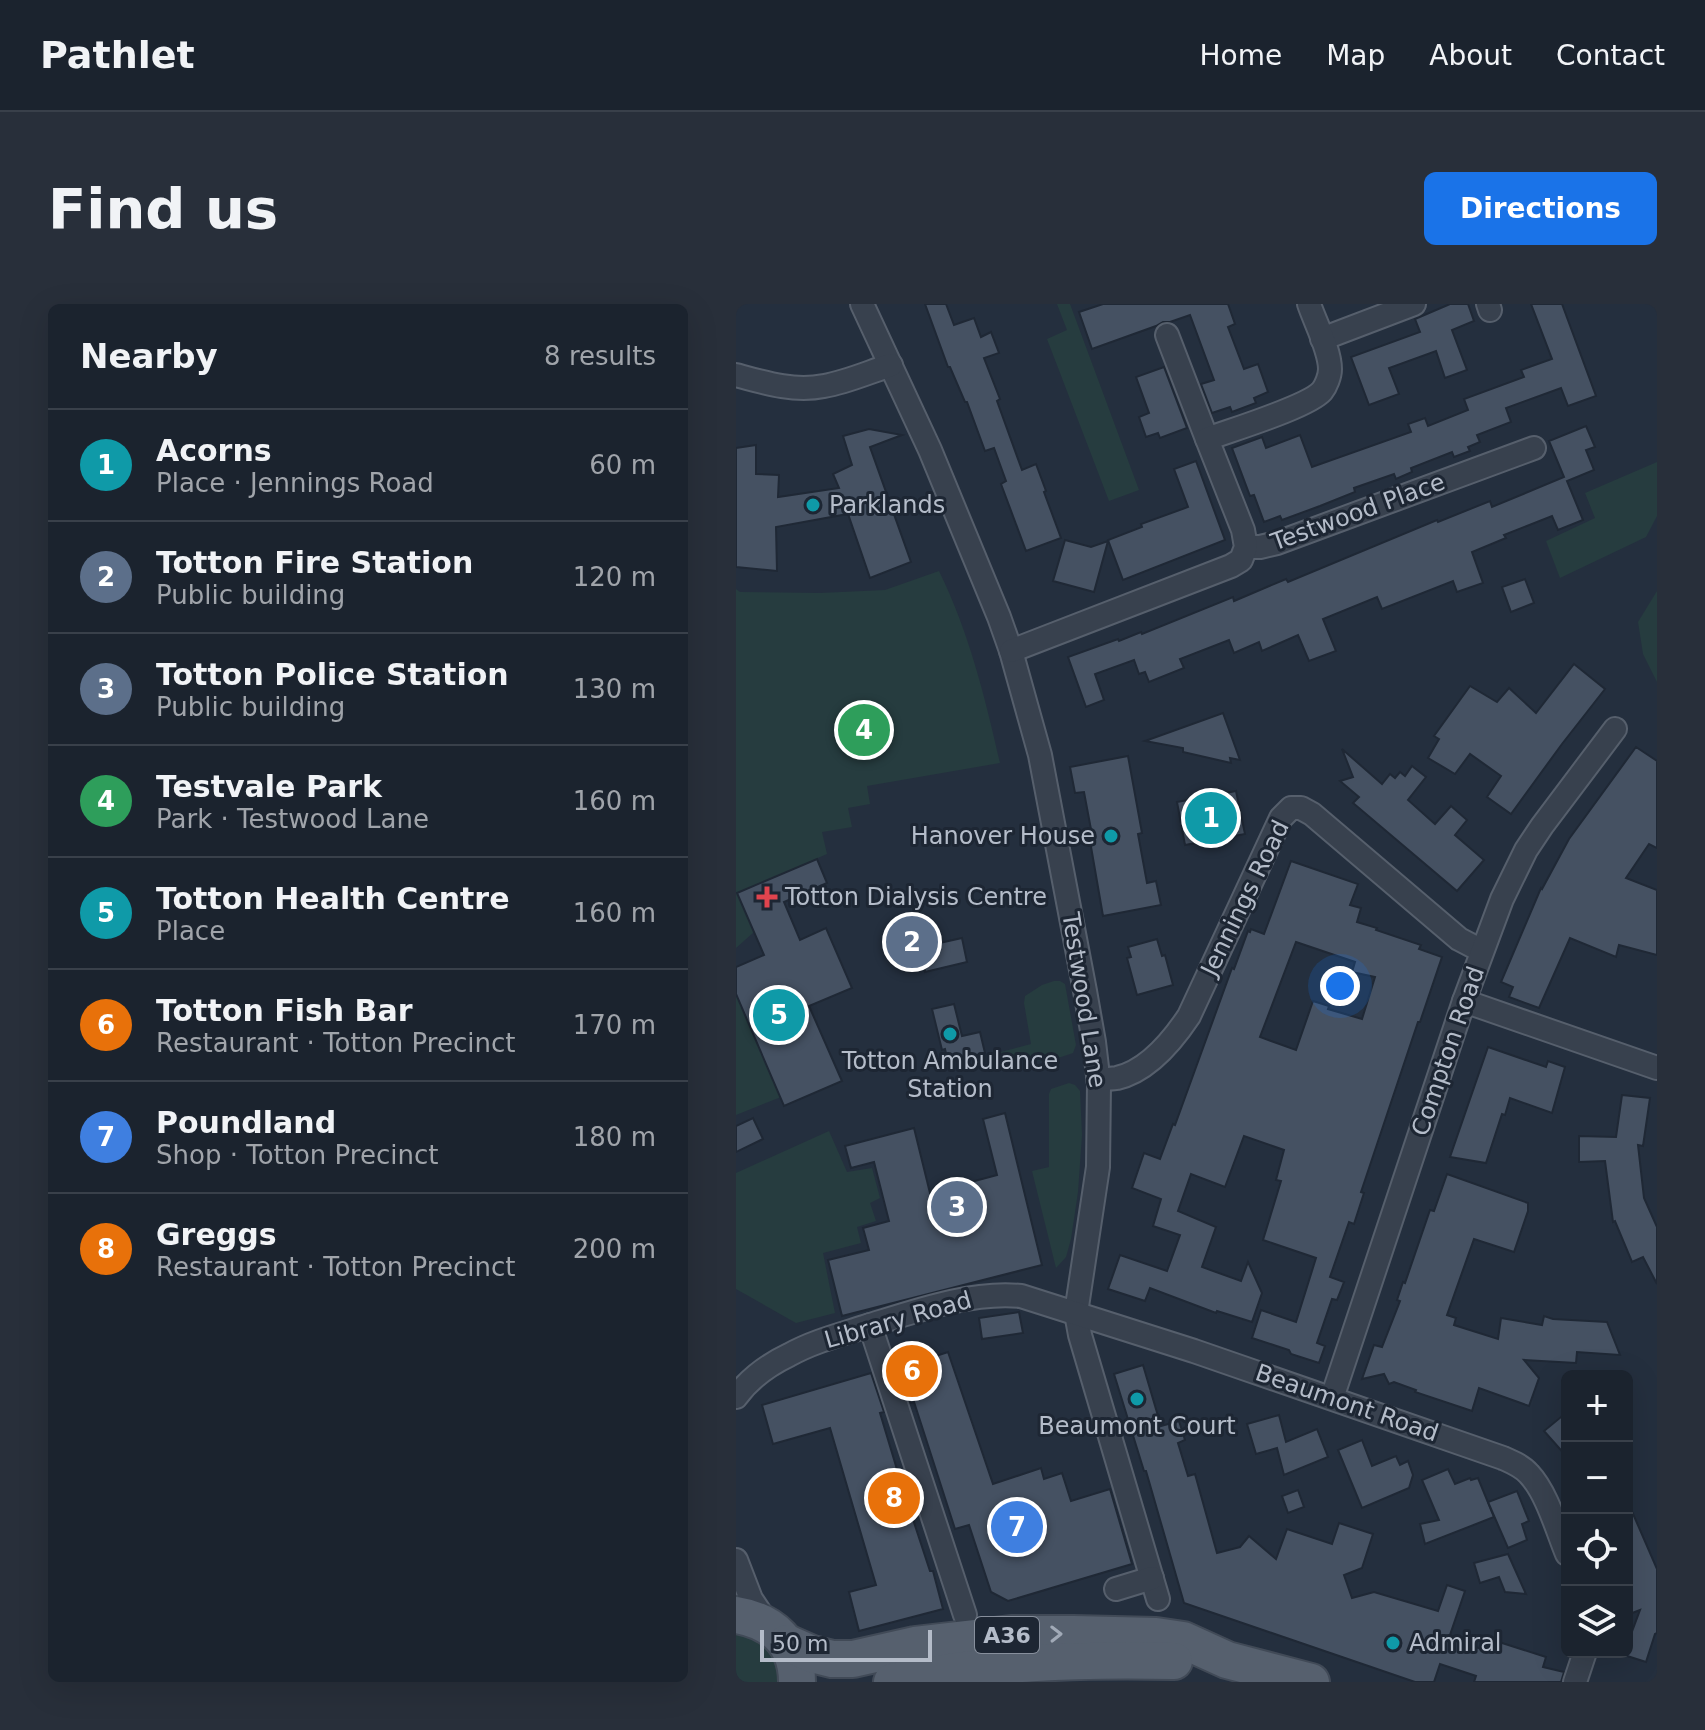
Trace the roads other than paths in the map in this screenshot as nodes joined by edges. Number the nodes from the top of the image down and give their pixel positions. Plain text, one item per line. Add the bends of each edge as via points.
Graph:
1 (862, 304) edge
2 (1309, 304) edge
3 (1414, 304) edge
4 (1167, 335) dead end
5 (1322, 339) junction
6 (891, 365) junction
7 (736, 375) edge
8 (1207, 439) junction
9 (1534, 448) dead end
10 (1246, 547) junction
11 (1011, 651) junction
12 (1615, 729) dead end
13 (1482, 951) junction
14 (1464, 1001) junction
15 (1657, 1068) edge
16 (1098, 1079) junction
17 (1076, 1313) junction
18 (870, 1325) junction
19 (736, 1397) edge
20 (1332, 1398) junction
21 (1561, 1540) edge
22 (736, 1560) edge
23 (1116, 1589) dead end
24 (736, 1615) edge
25 (965, 1615) dead end
26 (780, 1637) junction
27 (1583, 1658) edge
28 (1227, 1660) junction
29 (797, 1682) edge
30 (892, 1682) edge
31 (1311, 1682) edge
32 (1575, 1682) edge

1 - 6 street, Testwood Lane
2 - 5 street
3 - 5 street
4 - 8 street
5 - 8 street via 1330,369 1321,392
6 - 7 street via 810,388
6 - 11 street, Testwood Lane
8 - 10 street
9 - 10 street, Testwood Place via 1277,543
10 - 11 street, Testwood Place via 1241,560 1231,566
11 - 16 street, Testwood Lane via 1046,787
12 - 13 street, Compton Road via 1526,850
13 - 14 street, Compton Road
13 - 16 street, Jennings Road via 1459,939 1312,814 1291,808 1281,818 1178,1032 1137,1069
14 - 15 street
14 - 20 street, Compton Road
16 - 17 street, Testwood Lane via 1098,1167
17 - 18 street, Library Road via 1021,1296 991,1295
17 - 20 street, Beaumont Road
17 - 23 street, Testwood Lane via 1155,1588
18 - 19 street, Library Road via 785,1356 760,1371
18 - 25 street
20 - 21 street, Beaumont Road via 1519,1465 1540,1490
22 - 26 street via 751,1599
24 - 26 main road via 749,1617
26 -> 28 main road, A36 via 812,1654 853,1659 973,1637 1120,1634 1183,1640
26 - 29 main road via 794,1658
27 - 32 street
28 - 30 main road, A36 via 1055,1661
28 - 31 main road, A36

